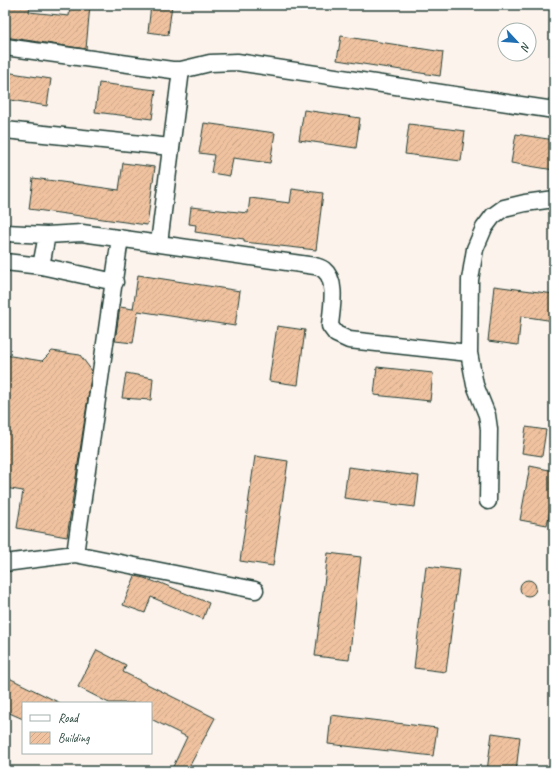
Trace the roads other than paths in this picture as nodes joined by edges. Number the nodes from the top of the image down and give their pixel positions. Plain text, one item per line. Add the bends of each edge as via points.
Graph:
1 (5, 47) edge
2 (181, 70) junction
3 (554, 110) edge
4 (5, 130) edge
5 (171, 147) junction
6 (554, 199) edge
7 (5, 233) edge
8 (47, 235) junction
9 (120, 238) junction
10 (159, 243) junction
11 (5, 262) edge
12 (41, 266) junction
13 (115, 282) junction
14 (469, 354) junction
15 (488, 501) dead end
16 (75, 554) junction
17 (5, 563) edge
18 (255, 590) dead end

1 - 2 street
2 - 3 street via 210,63 237,62
2 - 5 street
4 - 5 street
5 - 10 street
6 - 14 street via 504,208 493,216 484,228 475,249 470,280
7 - 8 street
8 - 9 street via 82,233
8 - 12 street
9 - 10 street
9 - 13 street
10 - 14 street via 316,266 325,270 331,279 333,290 330,326 336,334 349,340
11 - 12 street
12 - 13 street
13 - 16 street
14 - 15 street via 475,385 487,415 489,429
16 - 17 street
16 - 18 street

